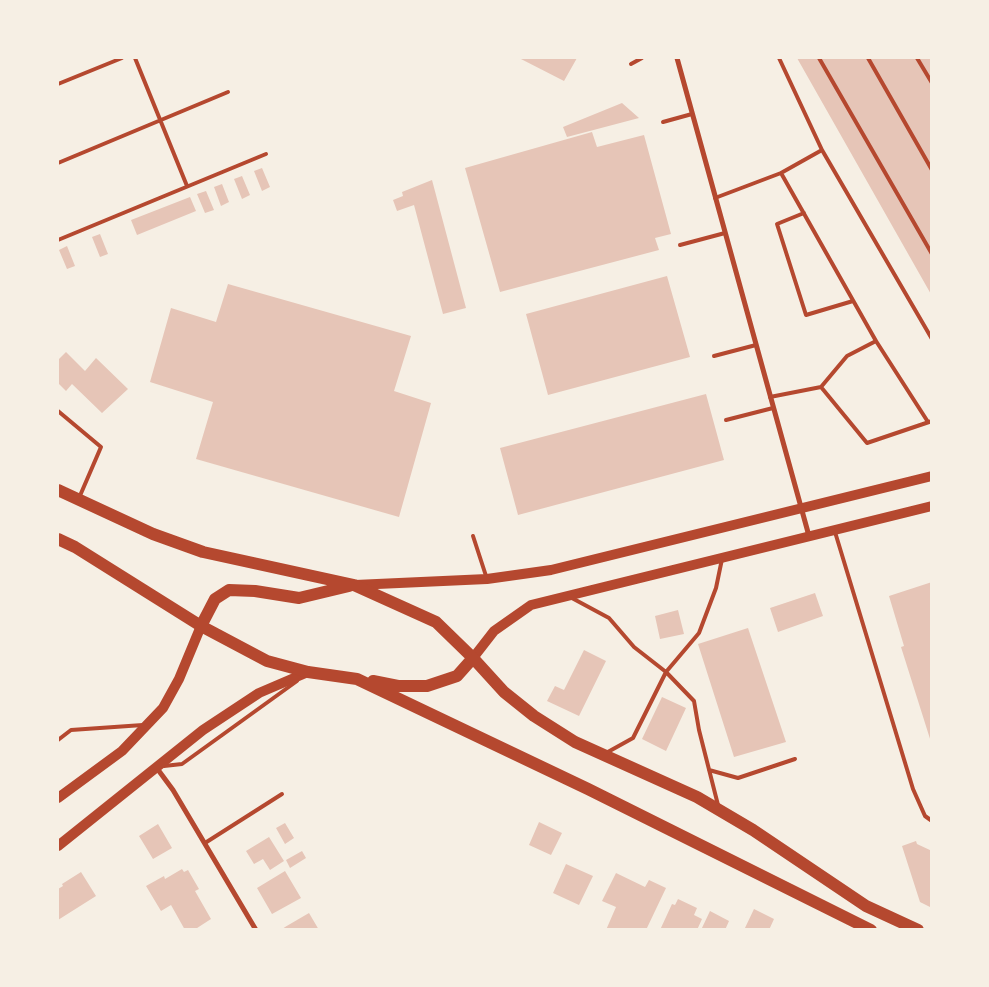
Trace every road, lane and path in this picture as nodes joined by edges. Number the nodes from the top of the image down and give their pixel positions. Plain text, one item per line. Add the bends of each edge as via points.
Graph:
1 (122, 58) edge
2 (135, 58) edge
3 (642, 58) edge
4 (677, 58) edge
5 (779, 58) edge
6 (819, 58) edge
7 (868, 58) edge
8 (917, 58) edge
9 (631, 64) dead end
10 (932, 83) edge
11 (58, 84) edge
12 (228, 92) dead end
13 (692, 114) junction
14 (160, 120) junction
15 (663, 122) dead end
16 (822, 150) junction
17 (266, 154) dead end
18 (58, 162) edge
19 (932, 170) edge
20 (781, 173) junction
21 (187, 186) junction
22 (715, 198) junction
23 (804, 213) junction
24 (725, 233) junction
25 (58, 240) edge
26 (680, 245) dead end
27 (932, 254) edge
28 (854, 301) junction
29 (932, 339) edge
30 (876, 341) junction
31 (756, 345) junction
32 (714, 356) dead end
33 (821, 387) junction
34 (770, 398) junction
35 (773, 408) junction
36 (58, 411) edge
37 (726, 420) dead end
38 (930, 421) edge
39 (932, 476) edge
40 (58, 490) edge
41 (78, 500) junction
42 (932, 506) edge
43 (801, 508) junction
44 (834, 530) junction
45 (473, 536) dead end
46 (809, 537) junction
47 (58, 539) edge
48 (722, 559) junction
49 (487, 579) junction
50 (354, 585) junction
51 (568, 596) junction
52 (201, 626) junction
53 (473, 658) junction
54 (308, 672) junction
55 (666, 672) junction
56 (358, 678) junction
57 (148, 725) junction
58 (58, 740) edge
59 (603, 754) junction
60 (795, 760) dead end
61 (156, 767) junction
62 (709, 770) junction
63 (282, 794) dead end
64 (58, 798) edge
65 (719, 810) junction
66 (932, 821) edge
67 (205, 843) junction
68 (58, 846) edge
69 (256, 930) edge
70 (872, 930) edge
71 (918, 930) edge

1 - 11 lane
2 - 14 lane
3 - 9 lane
4 - 13 street
5 - 16 lane
6 - 27 lane
7 - 19 lane
8 - 10 lane
12 - 14 lane
13 - 15 lane
13 - 22 street
14 - 18 lane
14 - 21 lane
16 - 20 lane
16 - 29 lane
17 - 21 lane
20 - 22 lane
20 - 23 lane
21 - 25 lane
22 - 24 street
23 - 28 lane
23 - 28 lane via 777,224 806,315
24 - 26 lane
24 - 31 street
28 - 30 lane
30 - 33 lane via 847,356
30 - 38 lane
31 - 32 lane
31 - 34 street
33 - 34 lane
33 - 38 lane via 867,442
34 - 35 street
35 - 37 lane
35 - 43 street
36 - 41 lane via 101,447
39 - 43 main road
40 - 41 main road
41 - 50 main road via 153,534 203,552
42 - 44 main road
43 - 46 street
43 - 49 main road via 551,570
44 - 46 main road
44 - 66 lane via 914,789 925,816
45 - 49 lane
46 - 48 main road
47 - 52 main road
48 - 51 main road
48 - 55 lane via 716,588 699,634
49 - 50 main road
50 - 52 main road via 299,598 229,590 215,599
50 - 53 main road via 436,622
51 - 53 main road via 532,605 494,631
51 - 55 lane via 609,618 634,647
52 - 54 main road via 267,661
52 - 57 main road via 175,686 163,708
53 - 56 main road via 456,676 427,686 398,686
53 - 59 main road via 504,692 534,716 575,742
54 - 56 main road
54 - 61 main road via 252,697 202,730
54 - 61 lane via 182,764
55 - 59 lane via 633,738
55 - 62 lane via 694,701
56 - 70 main road
57 - 58 lane via 71,730
57 - 64 main road via 122,751
59 - 65 main road
60 - 62 lane via 738,778
61 - 67 street
61 - 68 main road
62 - 65 lane
63 - 67 lane
65 - 71 main road via 790,853 866,906
67 - 69 street

